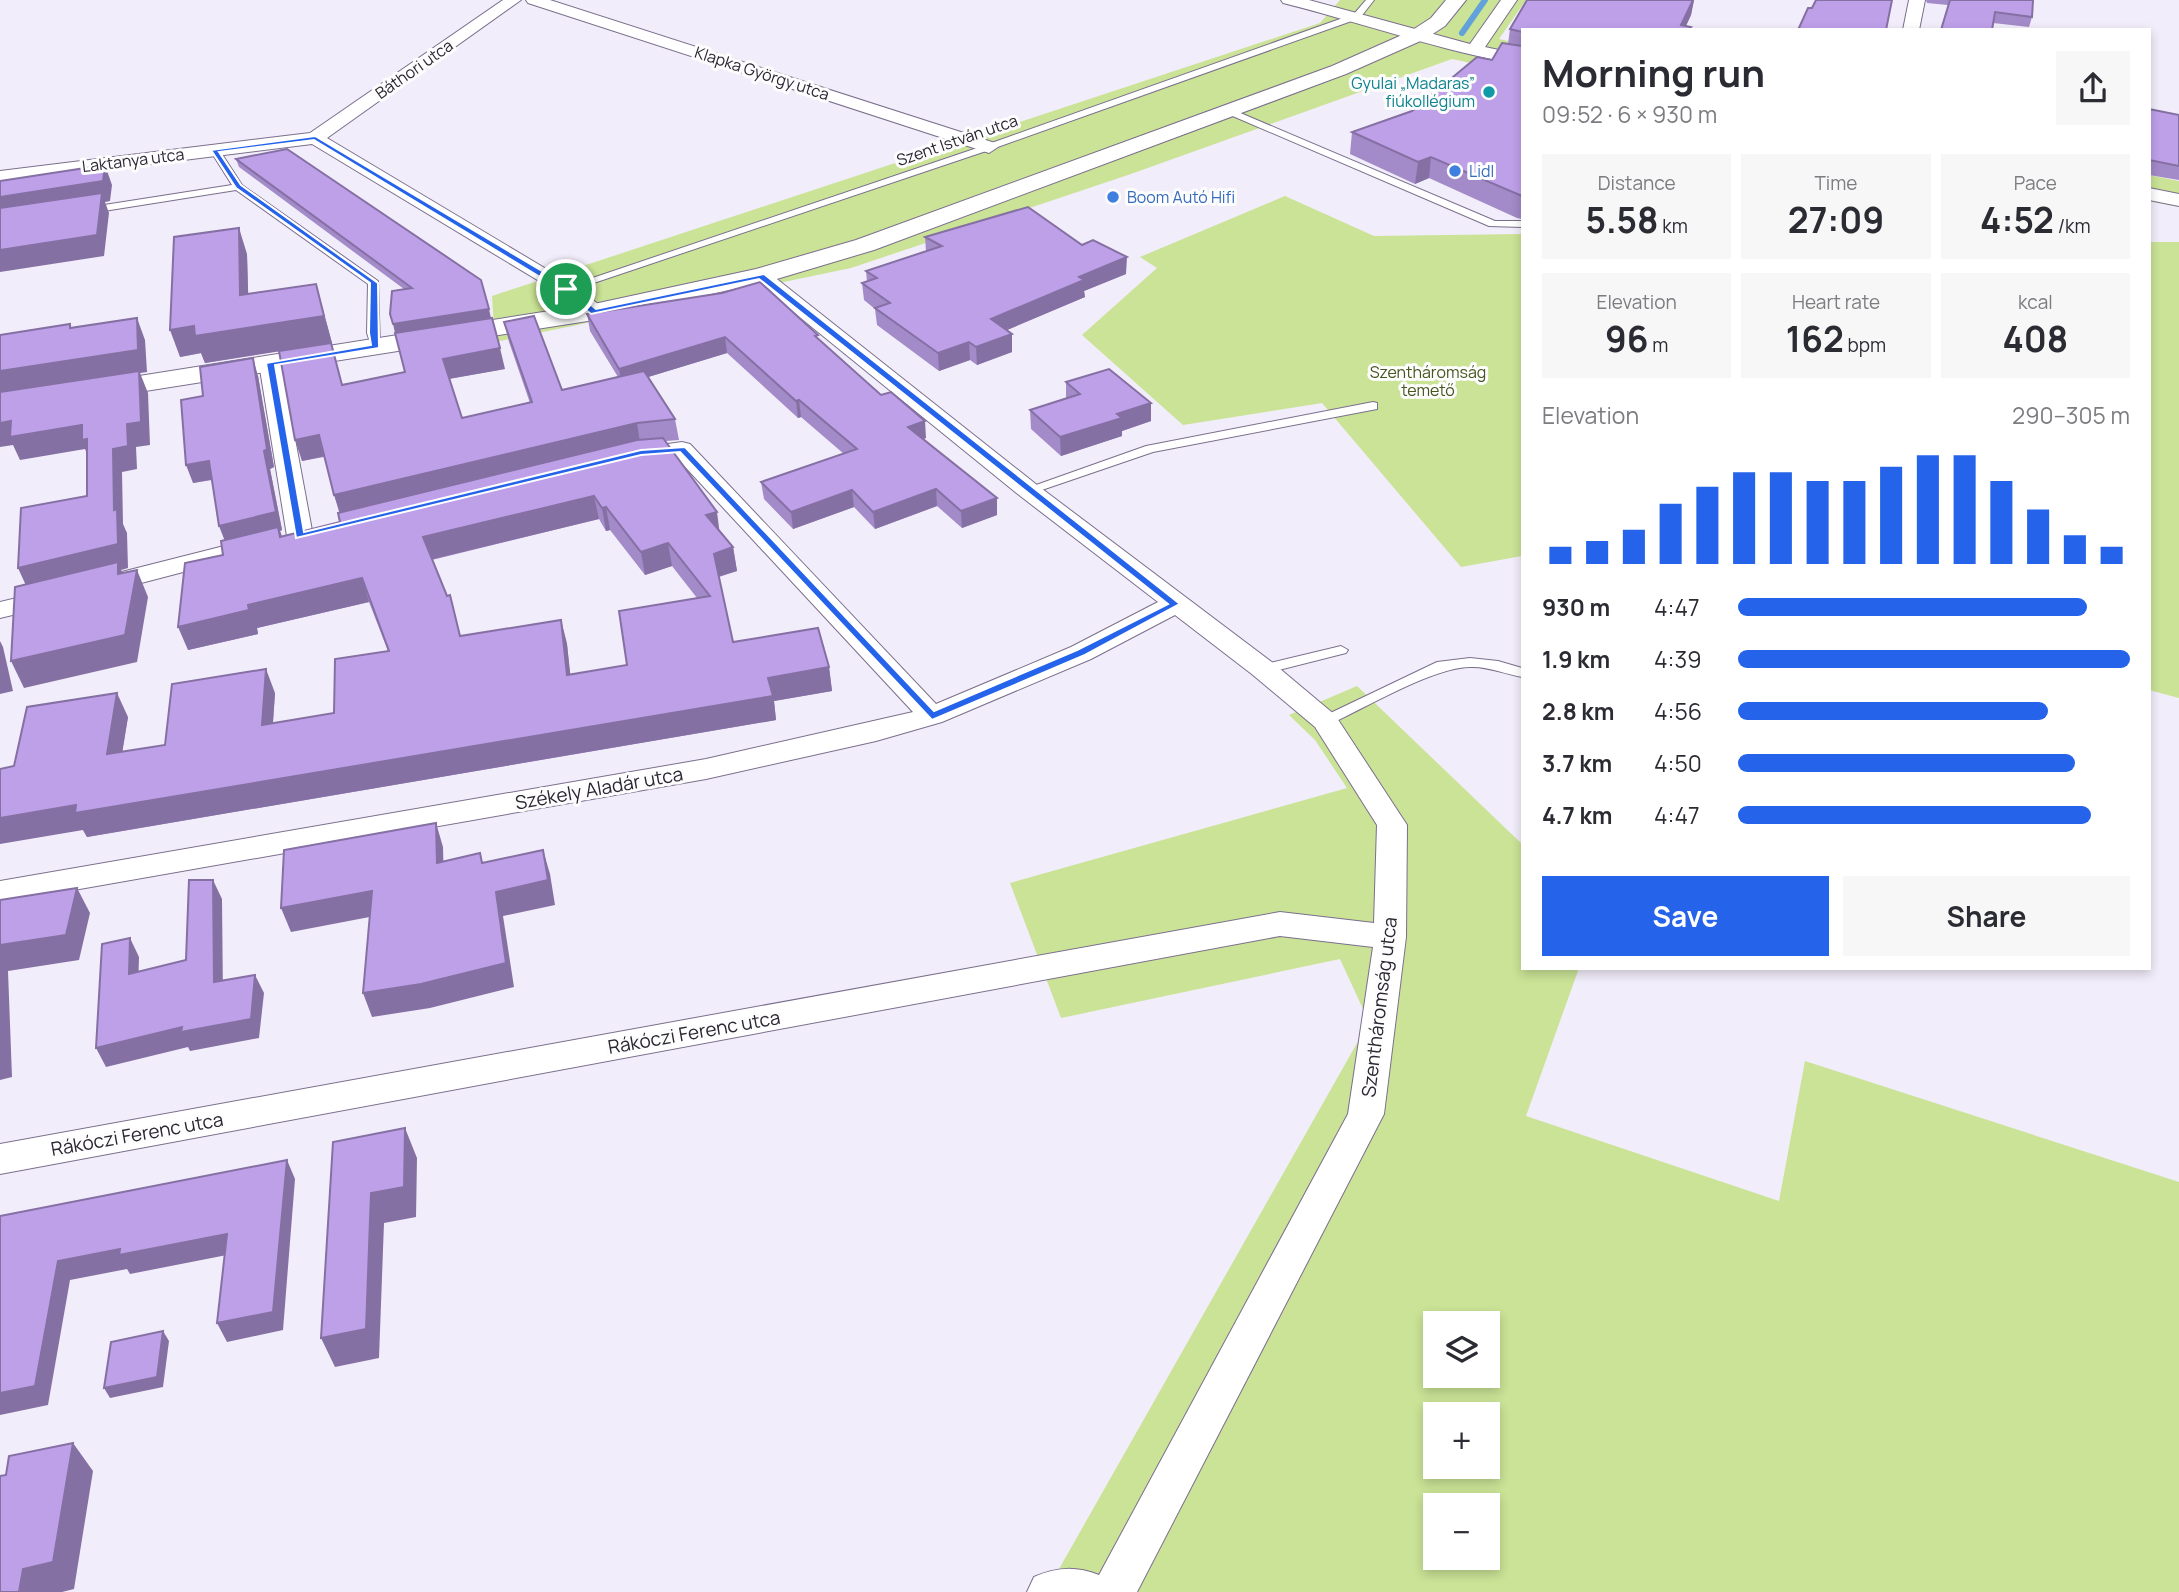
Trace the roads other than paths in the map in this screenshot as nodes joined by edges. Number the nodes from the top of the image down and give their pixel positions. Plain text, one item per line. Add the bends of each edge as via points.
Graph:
1 (513, 0) edge
2 (534, 0) edge
3 (1289, 0) edge
4 (1370, 0) edge
5 (1456, 0) edge
6 (1509, 0) edge
7 (1917, 0) edge
8 (1357, 16) junction
9 (1911, 28) edge
10 (1418, 35) junction
11 (1475, 50) junction
12 (1521, 60) edge
13 (1231, 112) junction
14 (315, 138) junction
15 (989, 147) junction
16 (215, 150) junction
17 (0, 177) edge
18 (238, 187) junction
19 (2151, 194) edge
20 (2179, 200) edge
21 (79, 211) edge
22 (1521, 224) edge
23 (761, 276) junction
24 (566, 289) junction
25 (594, 312) junction
26 (376, 346) junction
27 (270, 363) junction
28 (0, 406) edge
29 (1373, 406) dead end
30 (615, 459) edge
31 (1028, 490) junction
32 (326, 529) edge
33 (299, 536) junction
34 (274, 542) edge
35 (247, 549) edge
36 (1175, 604) junction
37 (0, 610) edge
38 (1341, 650) dead end
39 (1263, 670) junction
40 (1521, 673) edge
41 (932, 716) junction
42 (1325, 722) junction
43 (0, 892) edge
44 (1390, 937) junction
45 (0, 1159) edge
46 (1049, 1592) edge
47 (1088, 1592) edge
48 (1114, 1592) edge

1 - 14 street, Báthori utca
2 - 15 street, Klapka György utca
3 - 8 street
4 - 8 lane
5 - 10 street via 1438,22
6 - 11 street
7 - 9 street
8 - 10 street
8 - 15 lane, Szent István utca
10 - 11 street
10 - 13 street
11 - 12 street
13 - 22 lane via 1493,223
13 - 23 street via 864,245
14 - 16 street, Laktanya utca
14 - 24 street
15 - 24 lane, Szent István utca
16 - 17 street, Laktanya utca
16 - 18 lane
18 - 21 lane
18 - 26 lane via 374,283
19 - 20 street
23 - 25 street
23 - 31 street, Szentháromság utca
24 - 25 street
25 - 26 street
26 - 27 street
27 - 28 street
27 - 33 street
29 - 31 lane via 1150,449
30 - 41 street via 682,449
31 - 36 street, Szentháromság utca
32 - 33 street
33 - 34 street
35 - 37 street
36 - 39 street, Szentháromság utca
36 - 41 street, Székely Aladár utca via 1081,653
38 - 39 lane
39 - 42 street, Szentháromság utca
40 - 42 lane via 1470,662 1442,665
41 - 43 street, Székely Aladár utca via 706,769
42 - 44 street, Szentháromság utca via 1392,825
44 - 45 street, Rákóczi Ferenc utca via 1280,924
44 - 48 street, Szentháromság utca via 1366,1114
46 - 47 street

